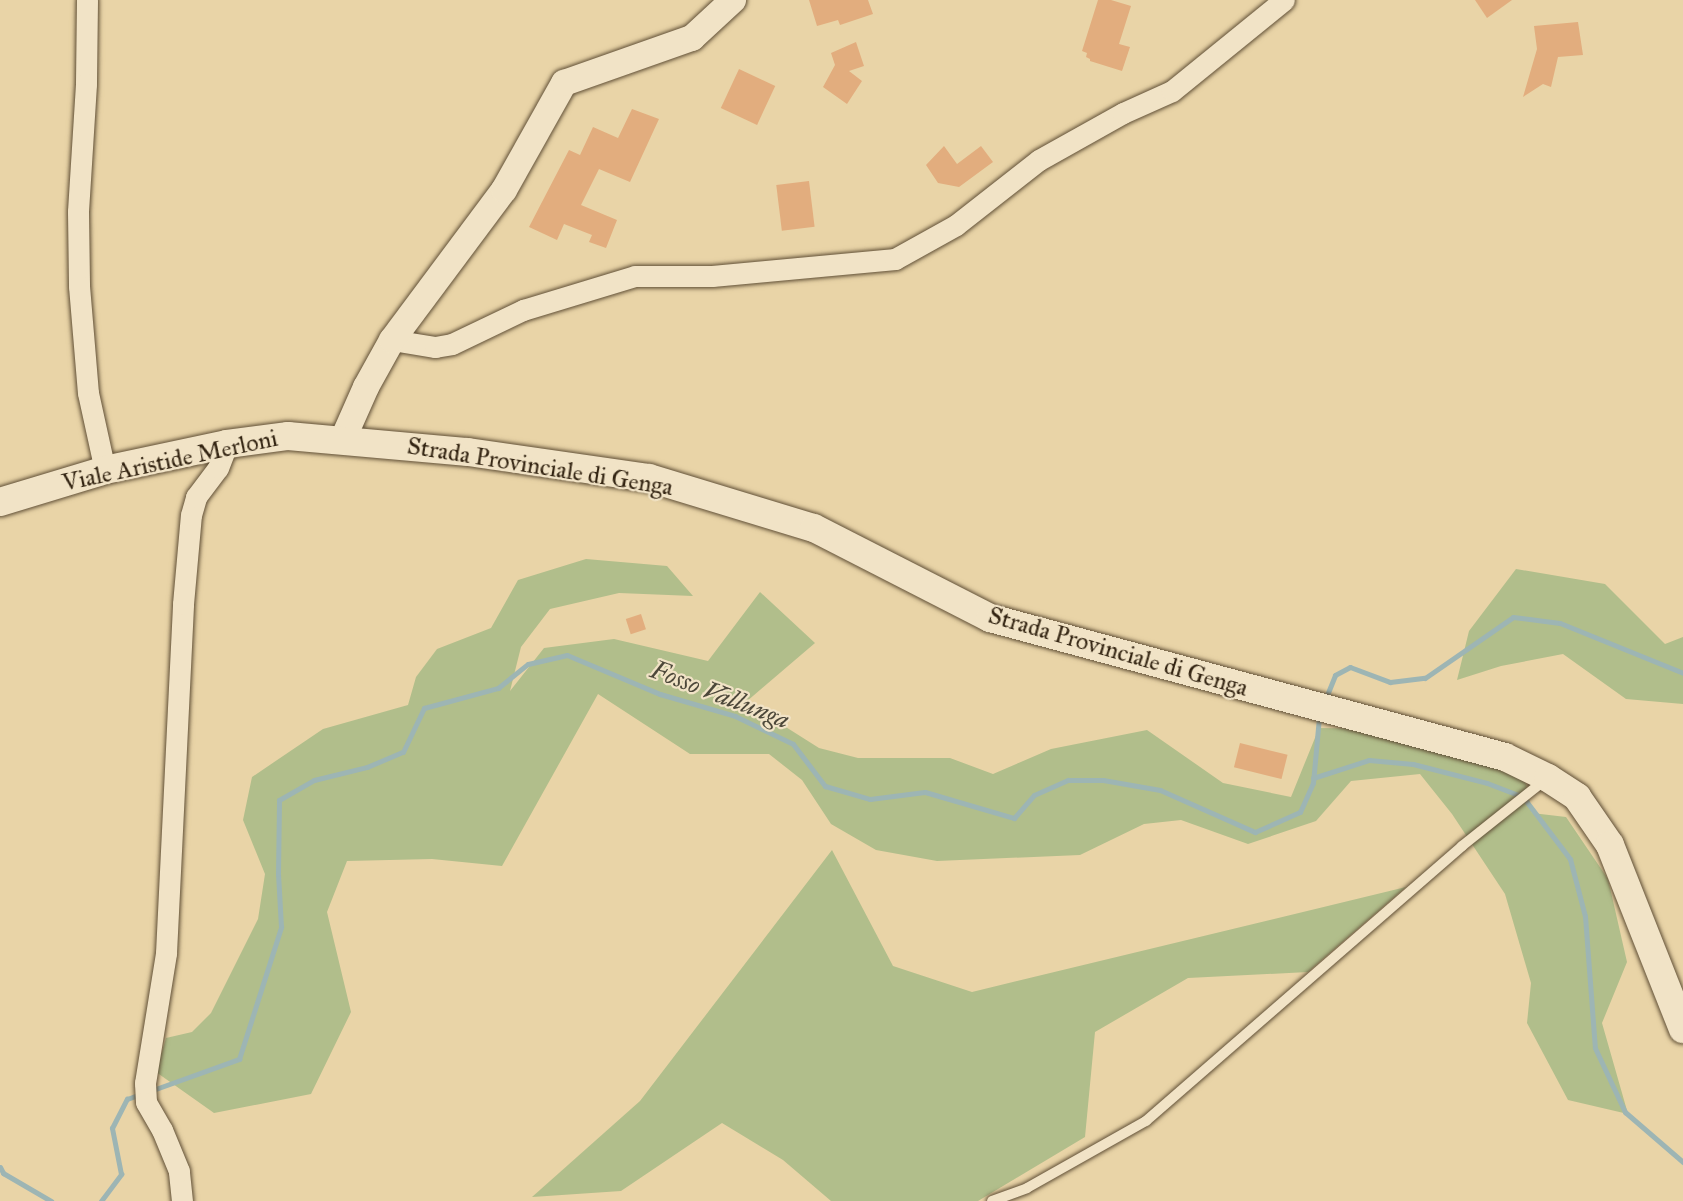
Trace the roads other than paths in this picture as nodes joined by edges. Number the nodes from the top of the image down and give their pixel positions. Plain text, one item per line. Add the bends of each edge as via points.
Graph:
1 (87, 0) edge
2 (734, 0) edge
3 (1284, 0) edge
4 (392, 340) junction
5 (343, 439) junction
6 (226, 444) junction
7 (105, 470) junction
8 (0, 502) edge
9 (1537, 786) junction
10 (1683, 1029) edge
11 (182, 1201) edge
12 (992, 1201) edge

1 - 7 street via 78,212 79,286 88,393
2 - 4 street via 692,38 564,83 504,190
3 - 4 street via 1172,91 1039,160 956,225 895,259 712,276 635,276 523,310 452,344 435,347
4 - 5 street
5 - 6 main road, Viale Aristide Merloni via 288,436
5 - 9 main road, Strada Provinciale di Genga via 649,478 814,528 990,618 1505,758
6 - 7 main road, Viale Aristide Merloni
6 - 11 street via 218,468 196,497 191,515 166,953 145,1093 174,1156
7 - 8 main road, Viale Aristide Merloni
9 - 10 main road, Strada Provinciale di Genga via 1577,797 1610,845
9 - 12 lane via 1146,1121 1027,1188

